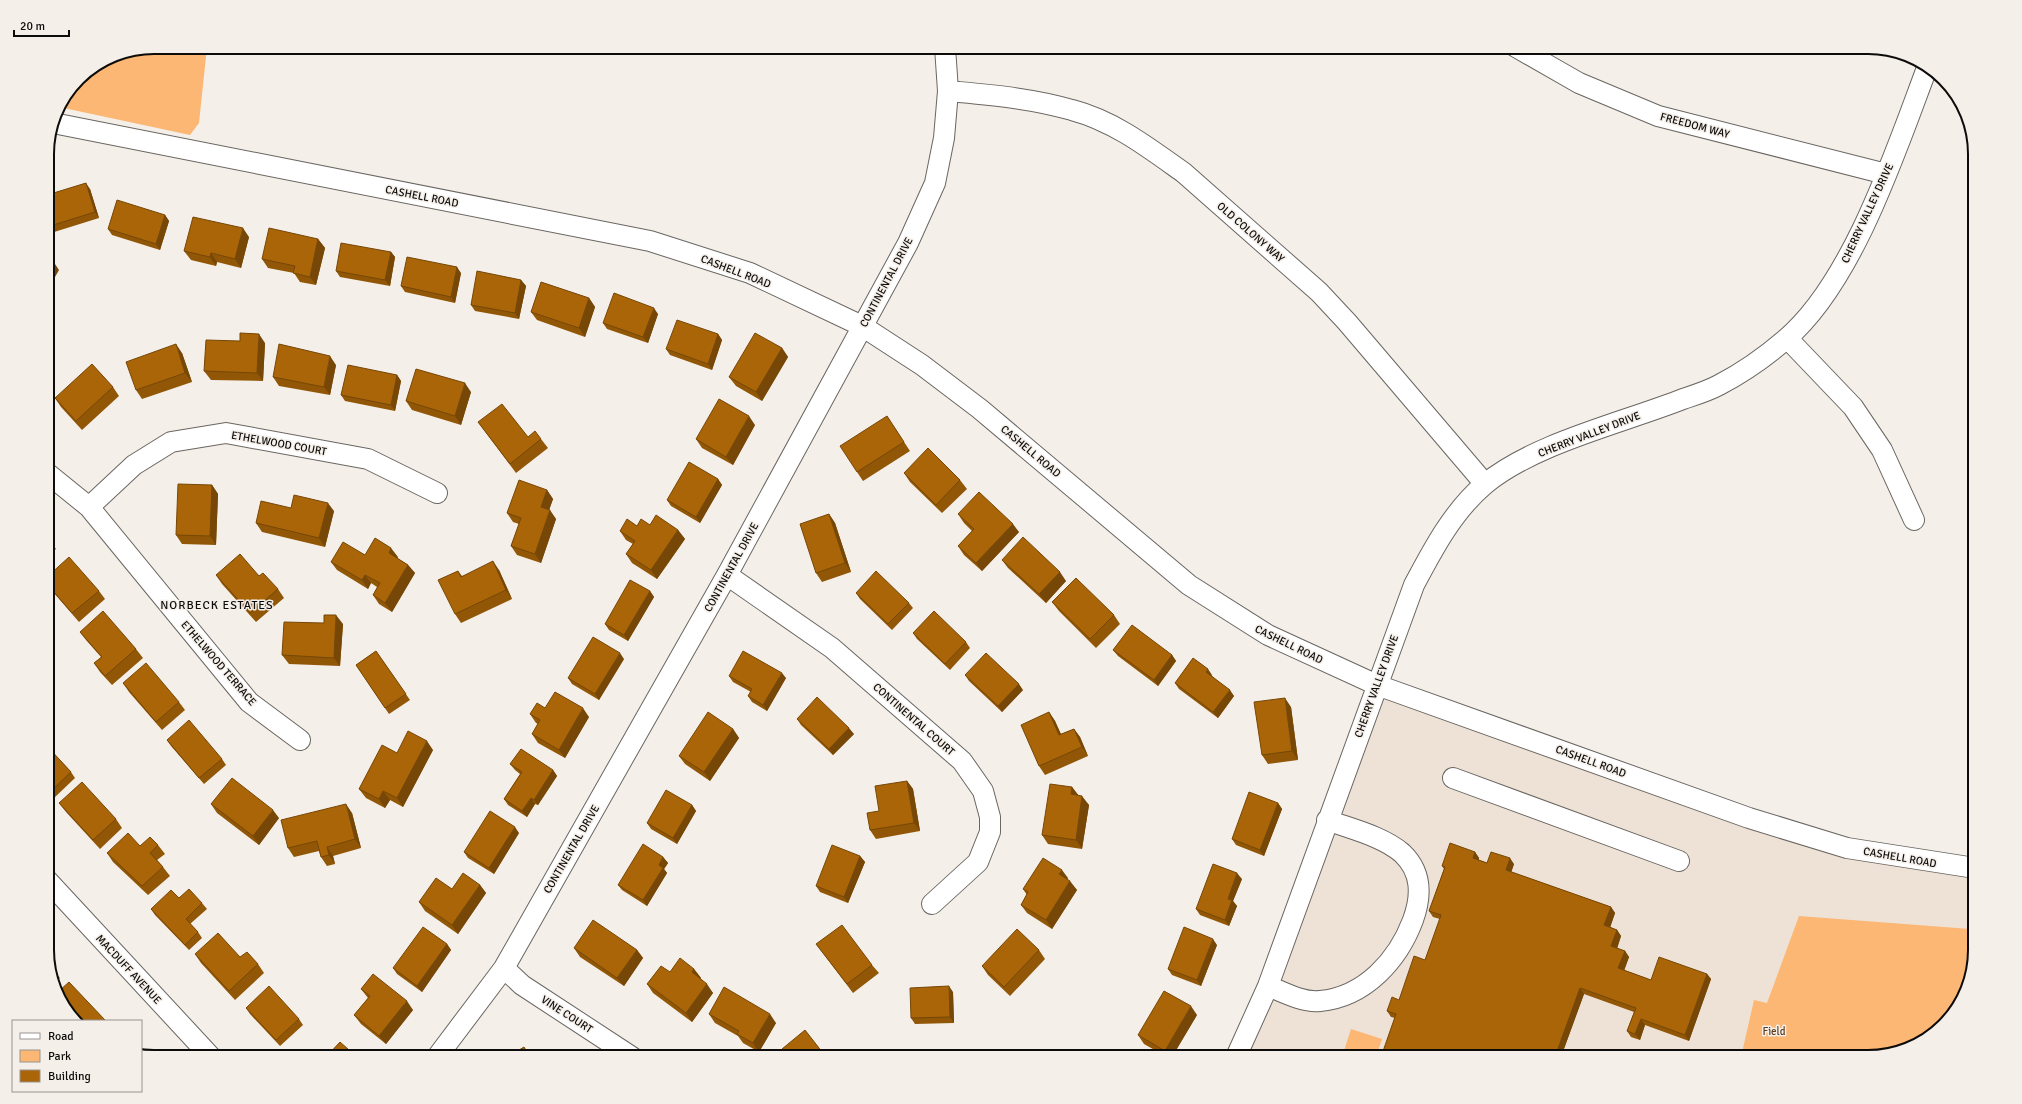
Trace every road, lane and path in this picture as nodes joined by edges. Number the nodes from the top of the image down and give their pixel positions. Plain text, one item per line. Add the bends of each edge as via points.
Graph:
1 (945, 54) edge
2 (1528, 54) edge
3 (1925, 72) edge
4 (948, 91) junction
5 (58, 124) edge
6 (1886, 174) junction
7 (862, 326) junction
8 (1787, 338) junction
9 (54, 479) edge
10 (1485, 484) junction
11 (437, 493) dead end
12 (89, 507) junction
13 (1914, 520) dead end
14 (726, 575) junction
15 (1376, 685) junction
16 (300, 740) dead end
17 (1453, 778) dead end
18 (1327, 820) junction
19 (1679, 860) dead end
20 (1968, 867) edge
21 (54, 888) edge
22 (932, 904) dead end
23 (504, 968) junction
24 (1268, 986) junction
25 (205, 1050) edge
26 (442, 1050) edge
27 (621, 1050) edge
28 (1239, 1050) edge

1 - 4 street, CONTINENTAL DRIVE
2 - 6 street, FREEDOM WAY via 1579,83 1658,116
3 - 6 street, CHERRY VALLEY DRIVE
4 - 7 street, CONTINENTAL DRIVE via 944,138 935,183 908,244
4 - 10 street, OLD COLONY WAY via 1012,96 1073,110 1137,139 1160,155 1184,173 1319,292
5 - 7 street, CASHELL ROAD via 650,241 750,273
6 - 8 street, CHERRY VALLEY DRIVE via 1860,234 1839,272 1817,306
7 - 14 street, CONTINENTAL DRIVE
7 - 15 street, CASHELL ROAD via 922,365 980,409 1189,585 1268,635
8 - 10 street, CHERRY VALLEY DRIVE via 1756,363 1718,386 1557,445 1518,463
8 - 13 street via 1853,407 1882,450
9 - 12 street, ETHELWOOD TERRACE
10 - 15 street, CHERRY VALLEY DRIVE via 1458,512 1432,551 1414,585
11 - 12 street, ETHELWOOD COURT via 368,459 226,433 171,442 134,465
12 - 16 street, ETHELWOOD TERRACE via 249,702
14 - 22 street, CONTINENTAL COURT via 832,648 962,761 983,791 990,817 990,832 978,862
14 - 23 street, CONTINENTAL DRIVE
15 - 18 street, CHERRY VALLEY DRIVE
15 - 20 street, CASHELL ROAD via 1742,816 1847,848
17 - 19 street
18 - 24 street, CHERRY VALLEY DRIVE
18 - 24 street via 1390,844 1402,854 1413,866 1419,879 1418,907 1408,932 1388,964 1373,979 1355,991 1338,998 1312,1002
21 - 25 street, MACDUFF AVENUE
23 - 26 street, CONTINENTAL DRIVE
23 - 27 street, VINE COURT via 522,985
24 - 28 street, CHERRY VALLEY DRIVE

